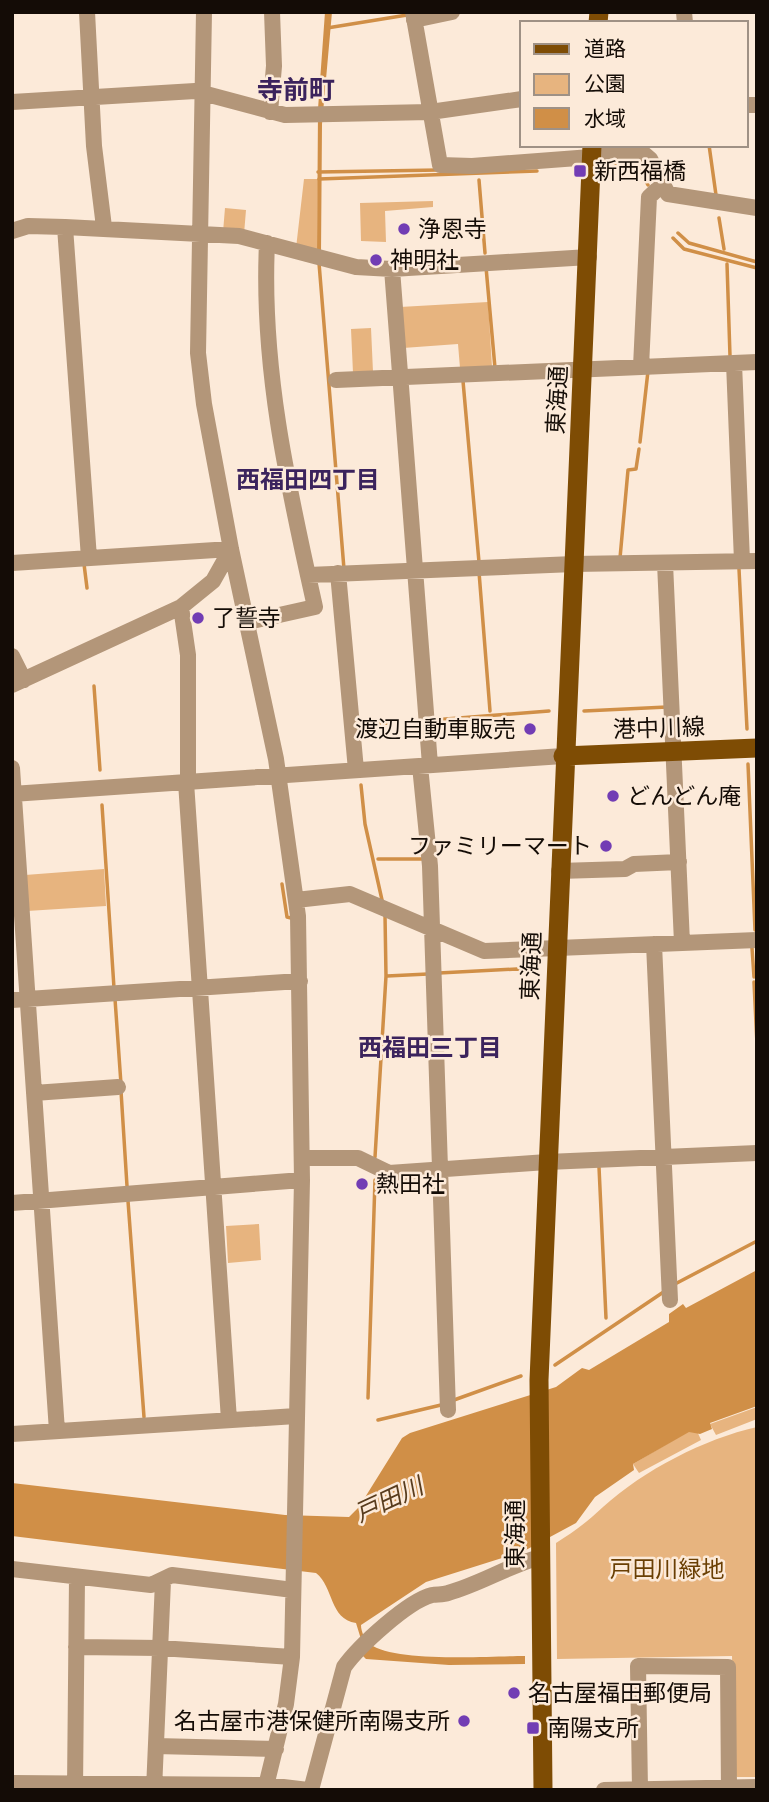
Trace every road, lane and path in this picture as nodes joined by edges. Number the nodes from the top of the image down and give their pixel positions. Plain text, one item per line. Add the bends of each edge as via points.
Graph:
1 (87, 12) edge
2 (204, 12) edge
3 (272, 12) edge
4 (452, 12) edge
5 (414, 16) edge
6 (203, 92) junction
7 (90, 95) junction
8 (520, 99) edge
9 (12, 102) edge
10 (270, 112) junction
11 (430, 112) junction
12 (592, 153) edge
13 (663, 184) junction
14 (757, 208) edge
15 (65, 227) junction
16 (104, 228) junction
17 (12, 231) edge
18 (198, 233) junction
19 (267, 243) junction
20 (589, 257) junction
21 (393, 269) junction
22 (757, 362) edge
23 (734, 363) junction
24 (641, 367) junction
25 (583, 370) junction
26 (401, 376) junction
27 (336, 380) dead end
28 (231, 548) junction
29 (89, 558) junction
30 (749, 561) edge
31 (12, 563) edge
32 (665, 563) junction
33 (574, 564) junction
34 (415, 570) junction
35 (342, 573) junction
36 (308, 575) junction
37 (238, 579) junction
38 (201, 593) junction
39 (181, 607) junction
40 (248, 622) junction
41 (12, 656) edge
42 (18, 683) edge
43 (757, 748) edge
44 (674, 752) junction
45 (564, 756) junction
46 (425, 766) junction
47 (12, 768) edge
48 (356, 770) junction
49 (278, 776) junction
50 (187, 782) junction
51 (13, 794) edge
52 (679, 862) junction
53 (559, 871) junction
54 (296, 900) junction
55 (433, 931) junction
56 (757, 940) edge
57 (682, 943) junction
58 (654, 944) junction
59 (556, 949) junction
60 (300, 981) junction
61 (200, 988) junction
62 (20, 999) edge
63 (118, 1087) dead end
64 (34, 1093) junction
65 (757, 1153) edge
66 (302, 1158) junction
67 (664, 1158) junction
68 (547, 1162) junction
69 (440, 1170) junction
70 (302, 1180) junction
71 (214, 1187) junction
72 (41, 1201) junction
73 (12, 1203) edge
74 (670, 1300) dead end
75 (448, 1410) dead end
76 (296, 1416) junction
77 (229, 1420) junction
78 (57, 1431) junction
79 (12, 1434) edge
80 (540, 1557) junction
81 (12, 1569) edge
82 (77, 1577) junction
83 (163, 1581) junction
84 (294, 1582) junction
85 (76, 1647) junction
86 (160, 1648) junction
87 (292, 1657) junction
88 (156, 1745) junction
89 (276, 1749) junction
90 (12, 1783) edge
91 (75, 1786) edge
92 (154, 1787) edge
93 (266, 1787) edge
94 (757, 1787) edge
95 (640, 1789) edge
96 (729, 1789) edge
97 (310, 1790) edge
98 (543, 1790) edge
99 (604, 1790) edge
100 (619, 1790) edge

1 - 7 street
2 - 6 street
3 - 10 street
4 - 5 street
5 - 11 street
6 - 7 street
6 - 10 street
6 - 18 street
7 - 9 street
7 - 16 street
8 - 11 street
10 - 11 street
11 - 12 street via 440,165 472,166
12 - 13 street via 643,153
12 - 20 main road, 東海通
13 - 14 street via 668,194
13 - 24 street via 649,197
15 - 16 street
15 - 17 street via 28,226
15 - 29 street
16 - 18 street
18 - 19 street
18 - 28 street via 198,353
19 - 21 street via 356,267
19 - 36 street via 266,318 273,404
20 - 21 street
20 - 25 main road, 東海通
21 - 26 street
22 - 23 street
23 - 24 street
23 - 30 street
24 - 25 street
25 - 26 street
25 - 33 main road, 東海通
26 - 27 street
26 - 34 street
28 - 29 street
28 - 37 street
28 - 38 street
29 - 31 street
30 - 32 street
32 - 33 street
32 - 44 street
33 - 34 street
33 - 45 main road, 東海通
34 - 35 street
34 - 46 street
35 - 36 street
35 - 48 street
36 - 40 street via 315,607
37 - 38 street
37 - 40 street
38 - 39 street
39 - 42 street
39 - 50 street via 188,655
40 - 49 street
41 - 42 street
43 - 44 main road, 港中川線
44 - 45 main road, 港中川線
44 - 52 street
45 - 46 street
45 - 53 main road, 東海通
46 - 48 street
46 - 55 street
47 - 51 street
48 - 49 street
49 - 50 street
49 - 54 street
50 - 51 street
50 - 61 street
51 - 62 street
52 - 53 street
52 - 57 street
53 - 59 main road, 東海通
54 - 55 street via 350,894
54 - 60 street
55 - 59 street via 484,951
55 - 69 street
56 - 57 street
57 - 58 street
58 - 59 street
58 - 67 street
59 - 68 main road, 東海通
60 - 61 street
60 - 66 street
61 - 62 street
61 - 71 street
62 - 64 street
63 - 64 street
64 - 72 street
65 - 67 street
66 - 69 street via 358,1158 389,1173
66 - 70 street
67 - 68 street
67 - 74 street
68 - 69 street
68 - 80 main road, 東海通 via 539,1380
69 - 75 street
70 - 71 street
70 - 76 street
71 - 72 street
71 - 77 street
72 - 73 street
72 - 78 street
76 - 77 street
76 - 84 street
77 - 78 street
78 - 79 street
80 - 97 street via 508,1566 448,1594 430,1595 364,1643 344,1667
80 - 98 main road, 東海通
81 - 82 street
82 - 83 street via 150,1586
82 - 85 street
83 - 84 street via 172,1575
83 - 86 street
84 - 87 street
85 - 86 street
85 - 91 street
86 - 87 street
86 - 88 street
87 - 89 street
88 - 89 street
88 - 92 street
89 - 93 street
90 - 91 street
91 - 92 street
92 - 93 street
93 - 97 street
94 - 96 street
95 - 96 street
95 - 96 street via 638,1666 728,1667
95 - 100 street
99 - 100 street

